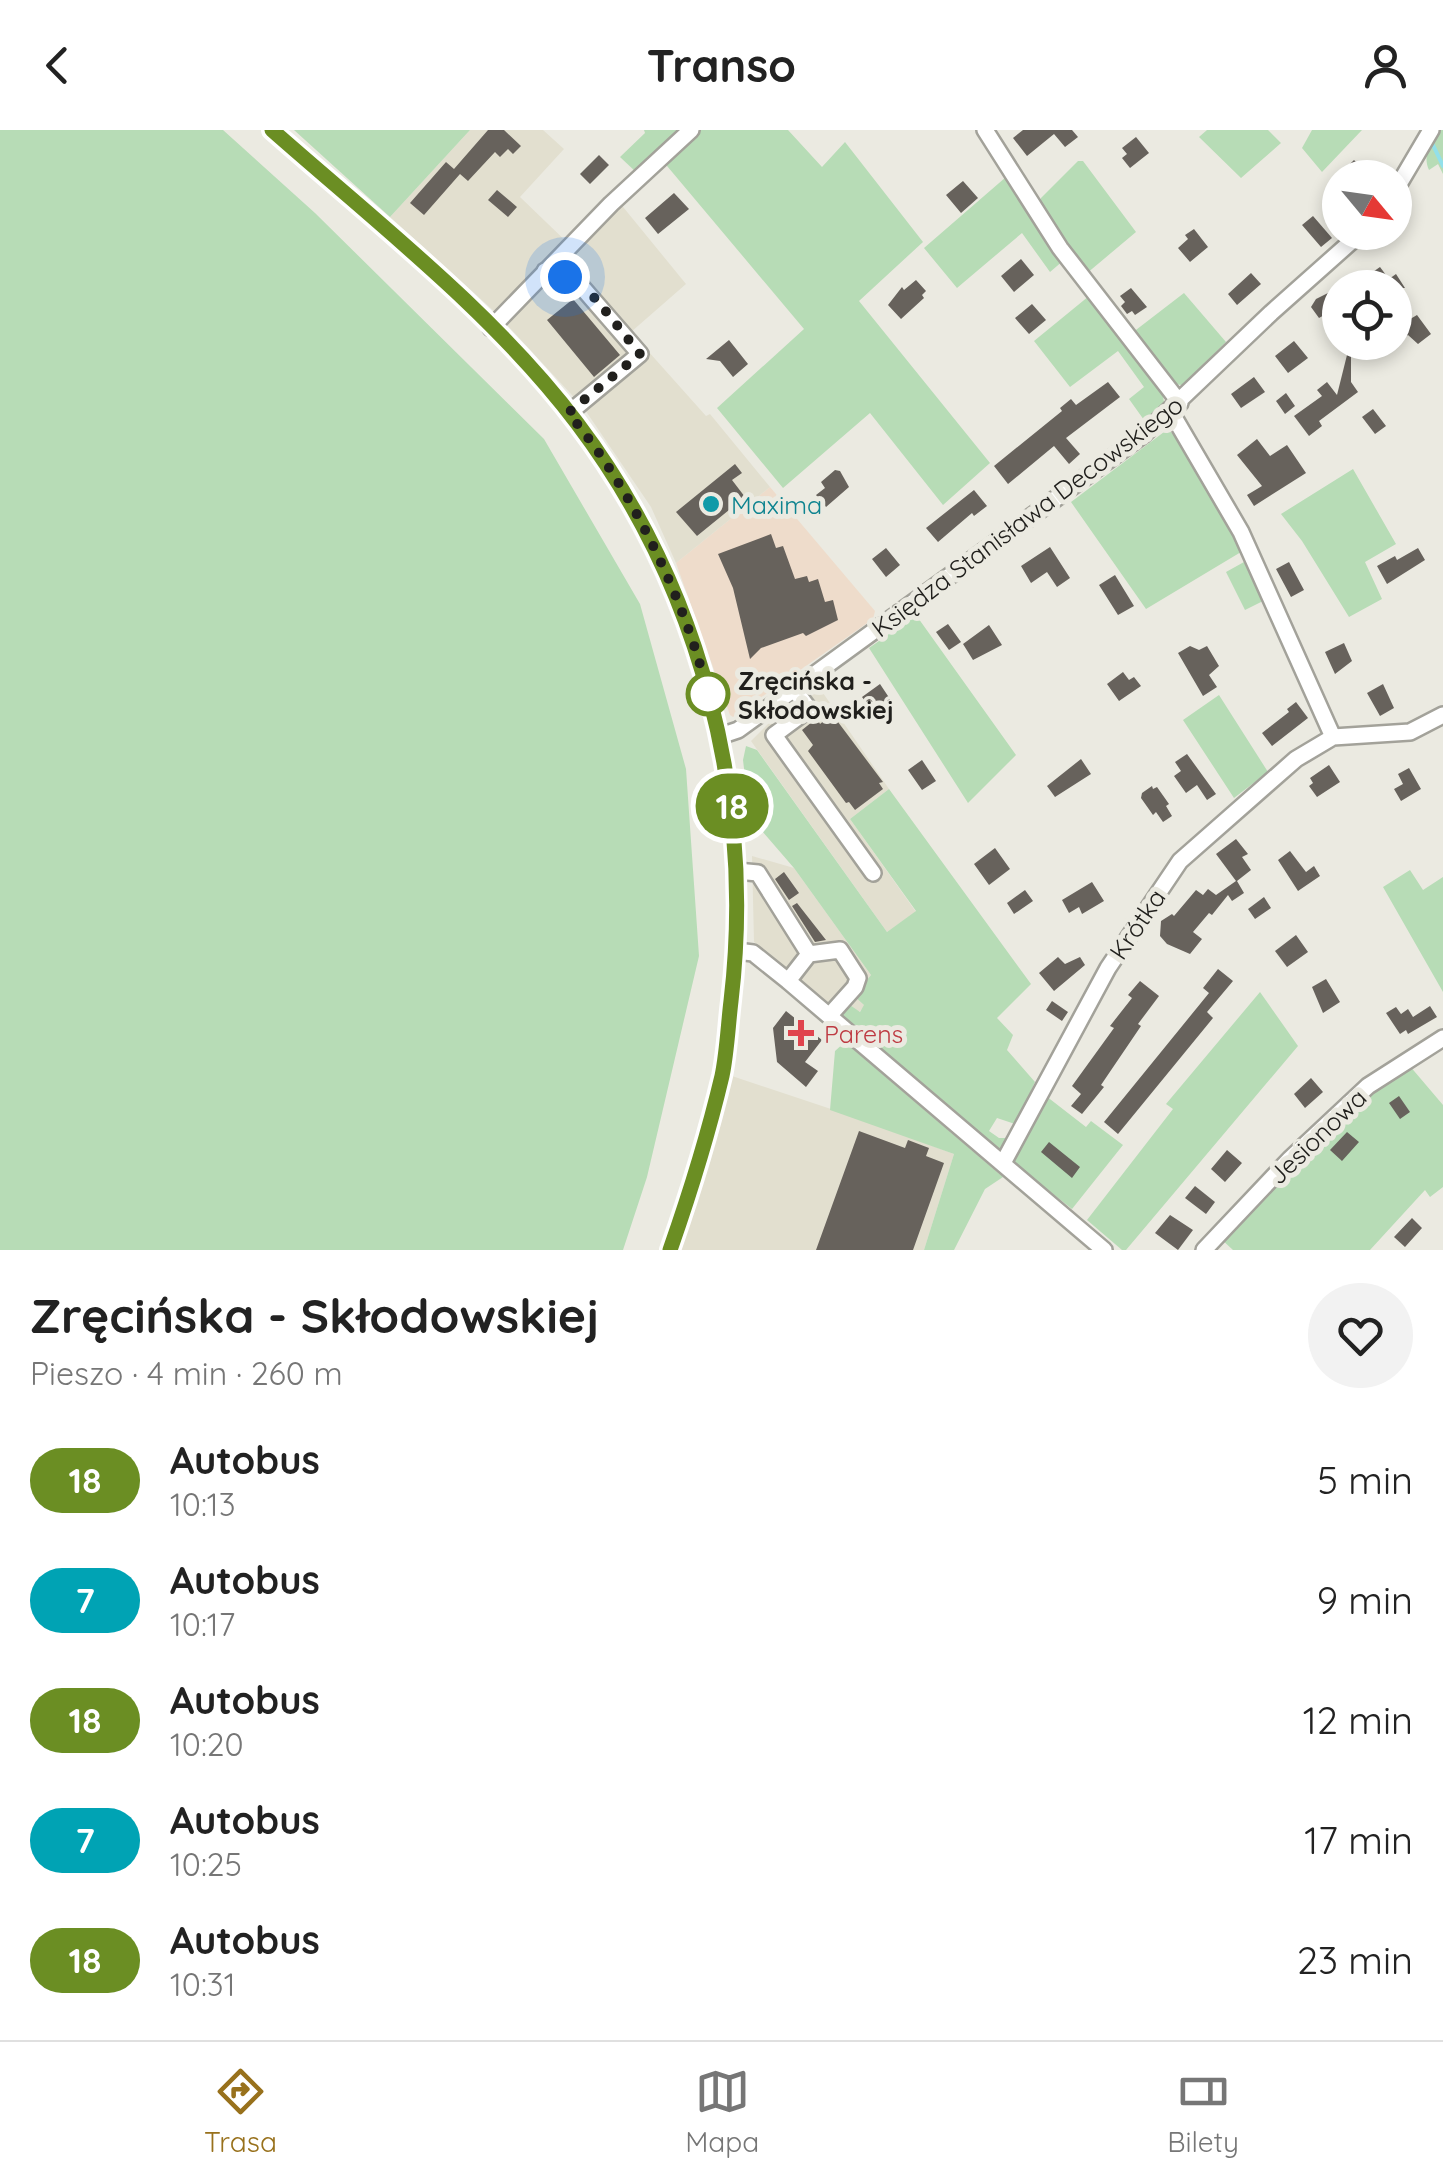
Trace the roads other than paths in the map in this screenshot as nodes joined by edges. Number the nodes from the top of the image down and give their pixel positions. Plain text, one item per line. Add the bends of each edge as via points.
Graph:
1 (272, 130) edge
2 (691, 130) edge
3 (985, 130) edge
4 (1431, 130) edge
5 (1412, 162) edge
6 (1342, 250) edge
7 (545, 271) junction
8 (492, 328) junction
9 (1176, 408) junction
10 (568, 413) junction
11 (794, 689) junction
12 (1443, 715) edge
13 (720, 736) junction
14 (1333, 737) junction
15 (738, 871) junction
16 (874, 873) dead end
17 (737, 952) junction
18 (809, 954) junction
19 (788, 982) junction
20 (829, 1016) junction
21 (1443, 1038) edge
22 (1003, 1164) junction
23 (670, 1250) edge
24 (1104, 1250) edge
25 (1204, 1250) edge

1 - 8 street
2 - 7 street
3 - 9 street via 1060,248
4 - 5 street
6 - 9 street, Księdza Stanisława Decowskiego
7 - 8 street
7 - 10 street via 596,299 640,354
8 - 10 street
9 - 11 street, Księdza Stanisława Decowskiego
9 - 14 street via 1241,532
10 - 13 street via 658,556 698,654
11 - 13 street, Księdza Stanisława Decowskiego
11 - 16 street via 809,709 774,735
12 - 14 street via 1410,732
13 - 15 street
14 - 22 street, Krótka via 1296,759 1180,861 1108,968
15 - 17 street
15 - 18 street via 758,872
17 - 19 street via 753,953
17 - 23 street via 723,1073
18 - 19 street
18 - 20 street via 840,950 858,978
19 - 20 street
20 - 22 street
21 - 25 street, Jesionowa via 1368,1086
22 - 24 street

